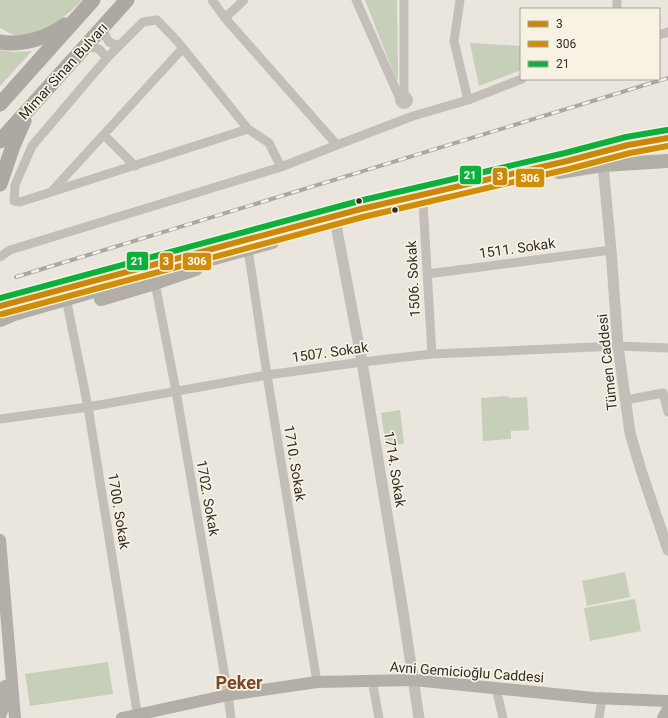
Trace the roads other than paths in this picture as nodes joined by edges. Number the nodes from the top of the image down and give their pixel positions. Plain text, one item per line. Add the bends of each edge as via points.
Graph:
1 (127, 0) edge
2 (212, 0) edge
3 (244, 0) edge
4 (356, 0) edge
5 (404, 0) edge
6 (460, 0) edge
7 (88, 5) edge
8 (226, 18) junction
9 (102, 28) junction
10 (0, 42) edge
11 (87, 46) junction
12 (119, 46) junction
13 (184, 48) junction
14 (108, 58) junction
15 (520, 80) edge
16 (404, 99) junction
17 (468, 100) junction
18 (0, 104) edge
19 (29, 109) junction
20 (413, 116) junction
21 (248, 129) junction
22 (104, 135) junction
23 (668, 138) edge
24 (0, 141) edge
25 (642, 142) junction
26 (337, 145) junction
27 (668, 161) edge
28 (646, 163) junction
29 (135, 166) junction
30 (603, 166) junction
31 (281, 167) junction
32 (0, 184) edge
33 (51, 192) junction
34 (423, 203) junction
35 (336, 225) junction
36 (248, 249) junction
37 (612, 250) junction
38 (228, 255) junction
39 (0, 257) edge
40 (427, 274) junction
41 (155, 283) junction
42 (0, 306) edge
43 (68, 308) junction
44 (0, 320) edge
45 (0, 330) edge
46 (618, 346) junction
47 (668, 348) edge
48 (432, 354) junction
49 (362, 362) junction
50 (267, 376) junction
51 (176, 392) junction
52 (626, 400) junction
53 (88, 407) junction
54 (668, 412) edge
55 (0, 419) edge
56 (0, 540) edge
57 (668, 550) edge
58 (0, 613) edge
59 (372, 680) junction
60 (414, 680) junction
61 (317, 682) junction
62 (496, 688) junction
63 (228, 695) junction
64 (602, 698) junction
65 (668, 701) edge
66 (668, 709) edge
67 (138, 716) edge
68 (0, 718) edge
69 (15, 718) edge
70 (122, 718) edge
71 (231, 718) edge
72 (379, 718) edge
73 (419, 718) edge
74 (503, 718) edge
75 (599, 718) edge
76 (663, 718) edge

1 - 9 highway, Mimar Sinan Bulvarı
2 - 8 street
3 - 8 street
4 - 16 street
5 - 16 street
6 - 17 street via 454,41
7 - 10 highway via 61,27 43,37 19,43
7 - 18 highway
8 - 26 street
9 - 11 highway, Mimar Sinan Bulvarı
9 - 12 street via 109,42
11 - 14 street via 99,48
11 - 19 highway, Mimar Sinan Bulvarı
12 - 13 street via 143,22 157,20
12 - 14 street
13 - 21 street
13 - 22 street
14 - 33 street via 32,146 15,185 14,201 20,202
15 - 17 street
16 - 20 street
17 - 20 street
19 - 24 highway, Mimar Sinan Bulvarı
19 - 32 highway
20 - 26 street
21 - 29 street
21 - 31 street via 269,143
22 - 29 street
22 - 33 street
23 - 25 main road
25 - 28 main road via 640,154
25 - 42 main road via 361,209
26 - 31 street
27 - 28 main road
28 - 30 main road
29 - 33 street
30 - 34 main road via 570,170
30 - 37 street, Tümen Caddesi
31 - 39 street via 10,250
34 - 35 main road
34 - 40 street, 1506. Sokak
35 - 36 main road
35 - 49 street, 1714. Sokak
36 - 38 main road
36 - 50 street, 1710. Sokak
37 - 40 street, 1511. Sokak
37 - 46 street, Tümen Caddesi
38 - 41 main road
38 - 44 main road via 130,280
40 - 48 street, 1506. Sokak
41 - 43 main road
41 - 51 street, 1702. Sokak
43 - 45 main road via 17,322
43 - 53 street, 1700. Sokak
46 - 47 street, 1507. Sokak
46 - 48 street, 1507. Sokak
46 - 52 street, Tümen Caddesi
48 - 49 street, 1507. Sokak
49 - 50 street, 1507. Sokak
49 - 60 street, 1714. Sokak
50 - 51 street, 1507. Sokak
50 - 61 street, 1710. Sokak
51 - 53 street, 1507. Sokak
51 - 63 street, 1702. Sokak
52 - 54 street via 663,393
52 - 57 street, Tümen Caddesi via 630,432
53 - 55 street, 1507. Sokak
53 - 67 street, 1700. Sokak
56 - 69 main road
58 - 68 main road via 6,698
59 - 60 main road, Avni Gemicioğlu Caddesi
59 - 61 main road, Avni Gemicioğlu Caddesi
59 - 72 street
60 - 62 main road, Avni Gemicioğlu Caddesi
60 - 73 street, 1714. Sokak
61 - 63 main road, Avni Gemicioğlu Caddesi
62 - 64 main road, Avni Gemicioğlu Caddesi
62 - 74 street
63 - 67 main road, Avni Gemicioğlu Caddesi
63 - 71 street, 1702. Sokak
64 - 65 main road, Avni Gemicioğlu Caddesi
64 - 75 street
66 - 76 main road
67 - 70 main road, Avni Gemicioğlu Caddesi

